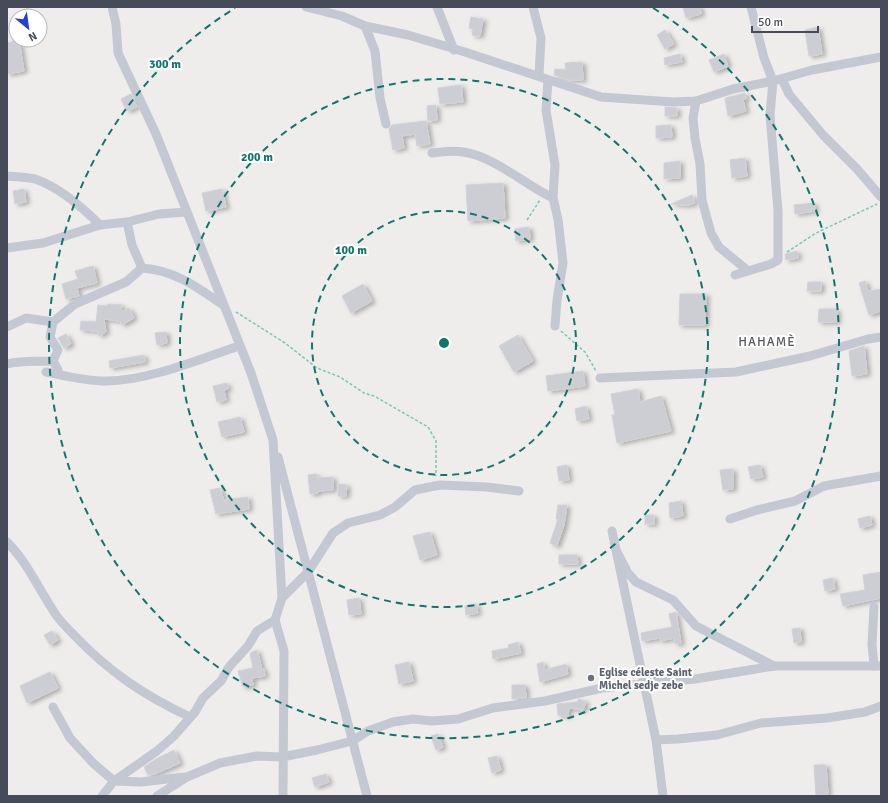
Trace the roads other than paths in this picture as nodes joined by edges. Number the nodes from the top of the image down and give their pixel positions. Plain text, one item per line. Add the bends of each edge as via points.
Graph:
1 (112, 7) edge
2 (306, 7) edge
3 (437, 7) edge
4 (534, 7) edge
5 (751, 7) edge
6 (365, 26) junction
7 (454, 50) junction
8 (881, 57) edge
9 (539, 75) junction
10 (778, 80) junction
11 (548, 81) junction
12 (696, 101) junction
13 (386, 124) dead end
14 (432, 153) dead end
15 (7, 176) edge
16 (881, 197) edge
17 (553, 198) junction
18 (187, 212) junction
19 (127, 222) junction
20 (100, 225) junction
21 (7, 248) edge
22 (142, 268) junction
23 (747, 270) junction
24 (735, 274) dead end
25 (224, 307) junction
26 (53, 322) junction
27 (555, 326) road end
28 (7, 327) edge
29 (881, 337) edge
30 (239, 346) junction
31 (53, 361) junction
32 (7, 364) edge
33 (58, 370) dead end
34 (46, 372) dead end
35 (600, 378) road end
36 (273, 440) junction
37 (881, 476) edge
38 (519, 491) dead end
39 (730, 519) dead end
40 (612, 531) dead end
41 (7, 542) edge
42 (616, 550) junction
43 (308, 572) junction
44 (282, 598) junction
45 (874, 606) dead end
46 (275, 620) junction
47 (774, 666) junction
48 (878, 666) edge
49 (644, 684) junction
50 (881, 706) edge
51 (54, 707) dead end
52 (190, 717) junction
53 (656, 740) junction
54 (352, 741) junction
55 (282, 757) junction
56 (187, 777) junction
57 (114, 781) junction
58 (102, 796) edge
59 (157, 796) edge
60 (283, 796) edge
61 (367, 796) edge
62 (663, 796) edge

1 - 18 street via 118,53 156,134
2 - 6 street via 342,16
3 - 7 street
4 - 9 street via 541,38
5 - 10 street via 764,58
6 - 7 street via 408,35
6 - 13 street via 375,51 380,98
7 - 9 street
8 - 10 street via 812,70
9 - 11 street
10 - 12 street via 733,88
10 - 16 street
10 - 23 street via 770,115 778,211 778,260
11 - 12 street via 601,98
11 - 17 street via 546,110 555,165
12 - 23 street via 693,118 702,200 711,233 719,247
14 - 17 street via 469,153 497,165
15 - 20 street via 34,179 47,185 81,208
17 - 27 street via 563,263
18 - 19 street via 159,214
18 - 25 street
19 - 20 street
19 - 22 street via 132,245
20 - 21 street via 43,243
22 - 25 street via 157,269 180,278
22 - 26 street via 126,282 75,304
23 - 24 street
25 - 30 street
26 - 28 street via 26,318
26 - 31 street via 50,337 58,350
29 - 35 street via 736,372
30 - 34 street via 129,379 107,381
30 - 36 street via 251,373
31 - 32 street via 31,363 19,360
31 - 33 street
36 - 43 street
36 - 44 street
37 - 39 street via 824,486 795,501
38 - 43 street via 440,485 415,490 395,507 380,515 340,527 333,533
40 - 42 street
41 - 52 street via 20,556 57,617 86,648 123,680
42 - 47 street via 628,573 636,582 673,600 696,626
42 - 49 street
43 - 44 street
43 - 54 street
44 - 46 street
45 - 48 street via 872,644
46 - 52 street via 257,631 248,646 228,667 221,681 203,698
46 - 55 street via 284,651
47 - 48 street
47 - 49 street via 702,678
49 - 53 street
49 - 54 street via 602,688 545,701 493,708 458,719 412,719 393,722 368,731
50 - 53 street via 865,712 827,718 761,723 717,734
51 - 57 street via 70,738
52 - 57 street via 157,751
53 - 62 street
54 - 55 street
54 - 61 street
55 - 56 street via 257,756 233,761
55 - 60 street
56 - 57 street via 141,782
56 - 59 street
57 - 58 street

